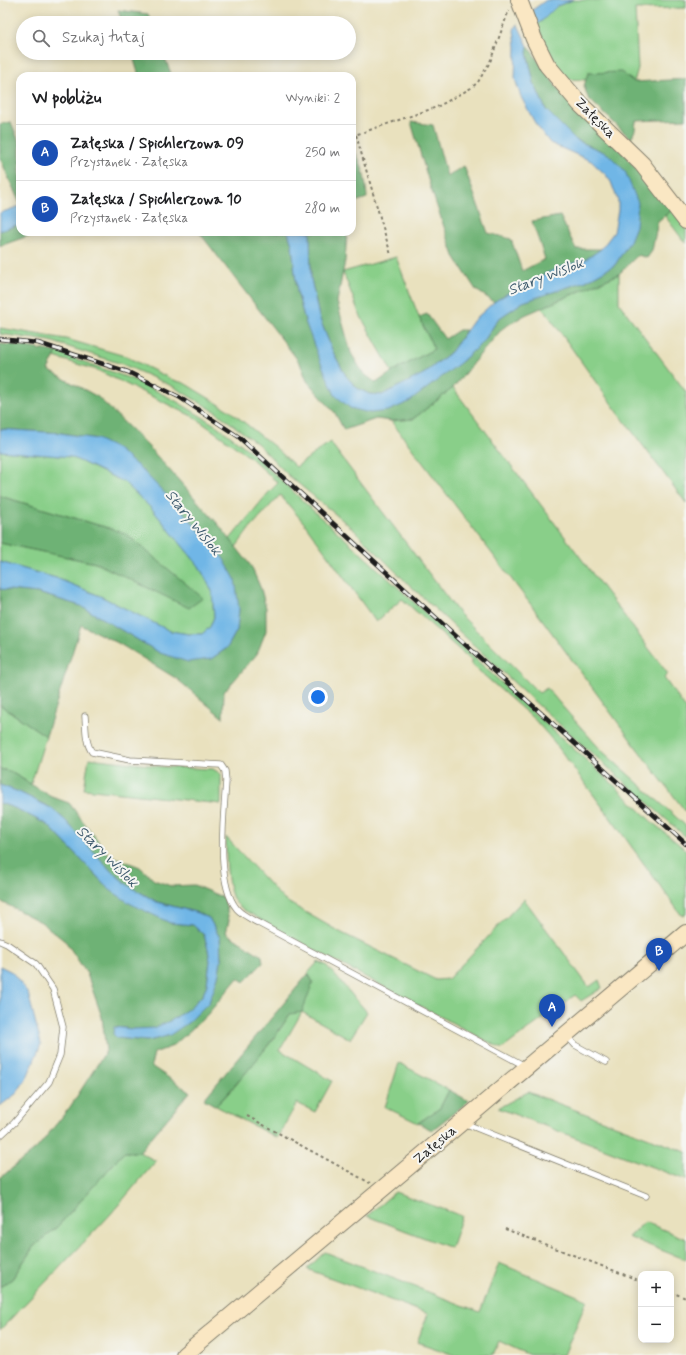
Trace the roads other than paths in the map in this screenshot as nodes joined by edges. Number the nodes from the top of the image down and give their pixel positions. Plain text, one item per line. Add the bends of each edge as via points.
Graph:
1 (517, 3) edge
2 (686, 221) edge
3 (85, 716) dead end
4 (686, 933) edge
5 (0, 941) edge
6 (566, 1034) junction
7 (606, 1062) dead end
8 (527, 1067) junction
9 (462, 1122) junction
10 (0, 1136) edge
11 (646, 1196) dead end
12 (184, 1355) edge

1 - 2 street, Załęska via 547,65 580,104 642,164
3 - 8 lane via 92,752 130,760 221,765 225,771 226,781 223,858 225,880 230,898 238,910
4 - 6 street, Załęska
5 - 10 lane via 36,964 53,989 63,1027 60,1055 49,1082
6 - 7 lane via 575,1046
6 - 8 street, Załęska
8 - 9 street, Załęska
9 - 11 lane
9 - 12 street, Załęska

